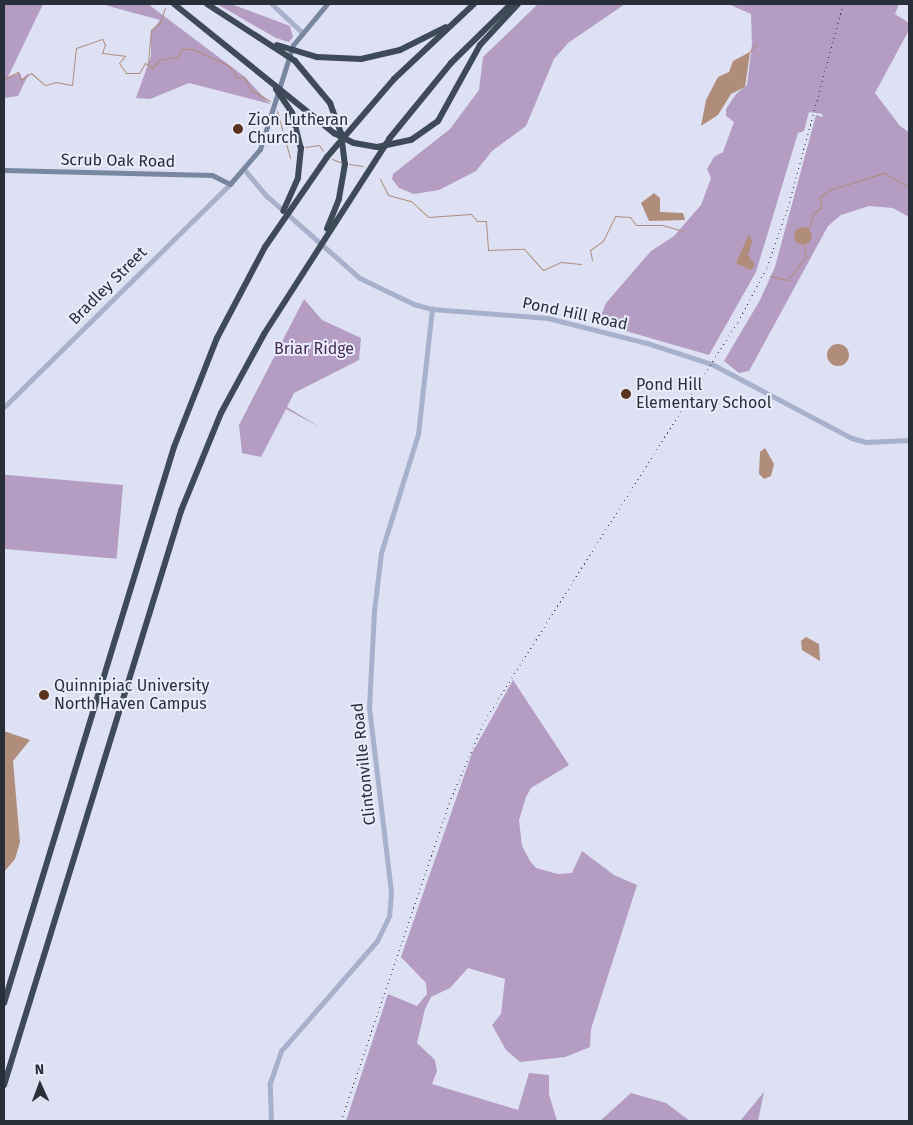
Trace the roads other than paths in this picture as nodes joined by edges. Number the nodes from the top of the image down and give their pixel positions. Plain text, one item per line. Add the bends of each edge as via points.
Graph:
1 (174, 4) edge
2 (207, 4) edge
3 (272, 4) edge
4 (327, 4) edge
5 (474, 4) edge
6 (511, 4) edge
7 (518, 4) edge
8 (447, 27) junction
9 (302, 32) junction
10 (292, 55) junction
11 (281, 92) junction
12 (4, 170) edge
13 (245, 170) junction
14 (230, 184) junction
15 (287, 209) junction
16 (324, 240) junction
17 (432, 309) junction
18 (4, 407) edge
19 (909, 440) edge
20 (4, 1003) edge
21 (4, 1085) edge
22 (271, 1121) edge

1 - 11 highway
2 - 10 highway
3 - 9 street
4 - 9 main road
5 - 8 highway
6 - 16 highway via 447,67 393,134
7 - 11 highway via 480,45 443,116 407,142 377,147 346,140
8 - 10 highway via 406,48 366,58 326,59
8 - 15 highway via 344,135
9 - 13 main road via 287,60 262,144
10 - 16 highway via 319,86 337,119 344,158 341,192
11 - 15 highway via 294,118 301,148 298,178
12 - 14 main road, Scrub Oak Road via 210,175
13 - 14 main road
13 - 17 street, Pond Hill Road via 267,196 363,280
14 - 18 street, Bradley Street
15 - 20 highway via 221,330 179,432
16 - 21 highway via 241,374 192,481
17 - 19 street, Pond Hill Road via 548,318 648,343 712,364 852,438 866,442 896,438
17 - 22 street, Clintonville Road via 418,434 379,564 372,642 369,712 390,910 377,941 281,1051 270,1083

